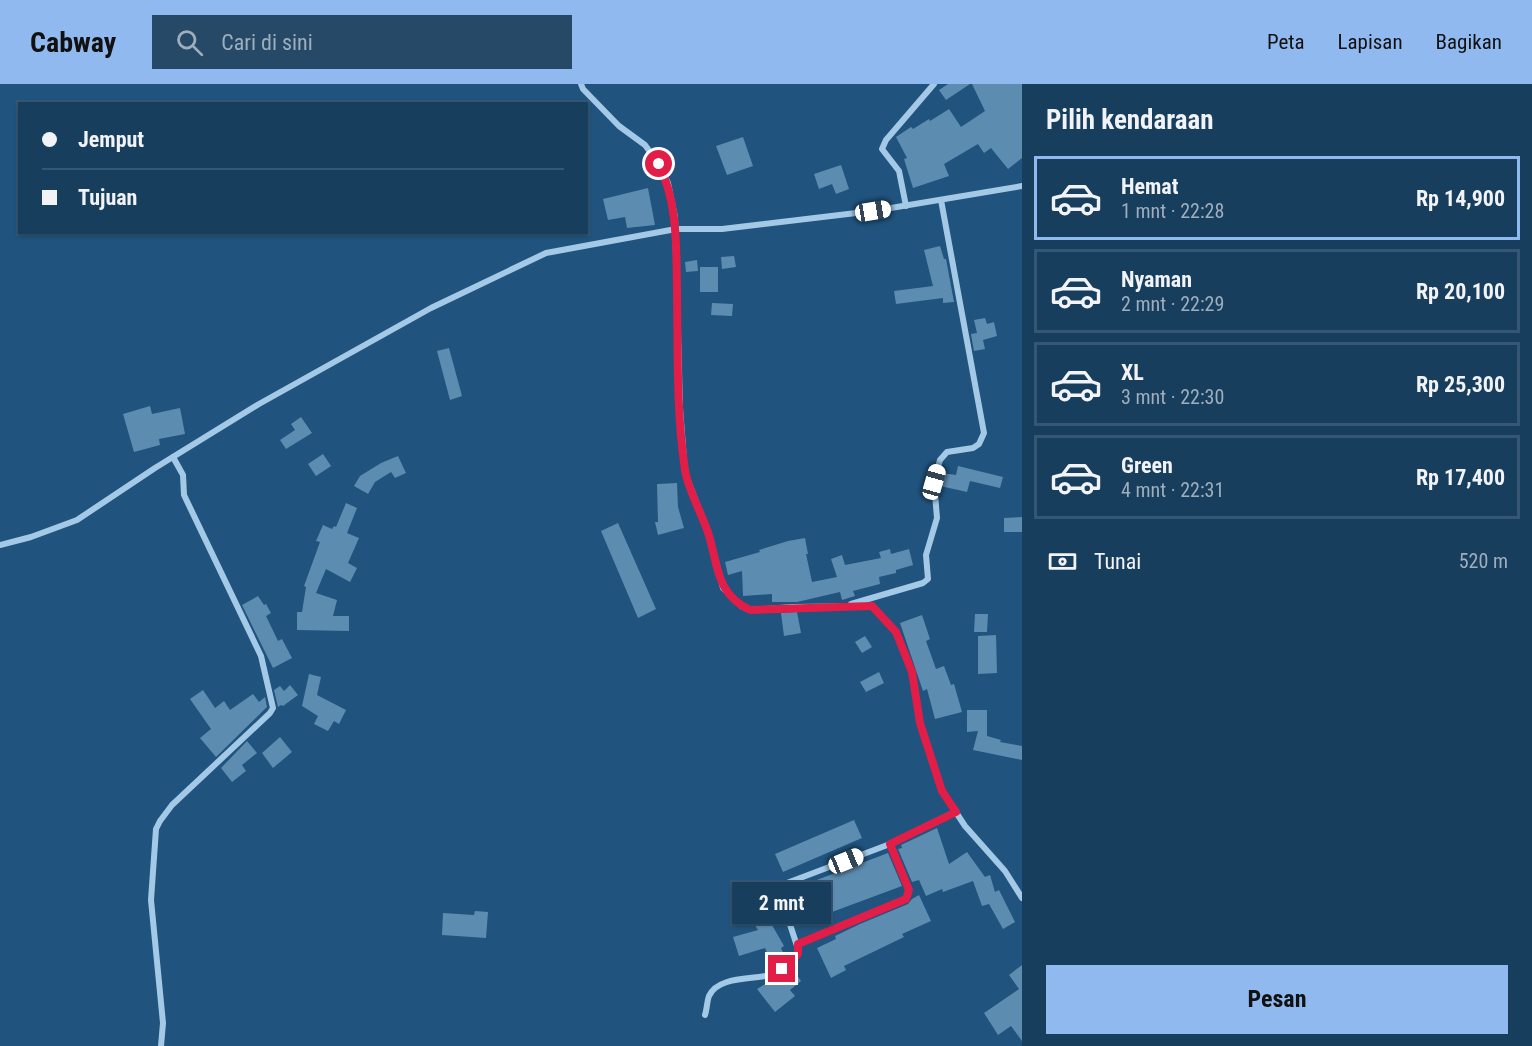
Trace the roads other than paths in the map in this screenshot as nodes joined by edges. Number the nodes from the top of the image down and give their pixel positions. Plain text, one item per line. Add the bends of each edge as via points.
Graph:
1 (581, 84) edge
2 (934, 84) edge
3 (1022, 186) edge
4 (941, 200) junction
5 (906, 206) junction
6 (676, 229) junction
7 (173, 457) junction
8 (0, 545) edge
9 (844, 606) junction
10 (956, 812) junction
11 (890, 844) junction
12 (1022, 898) edge
13 (798, 944) junction
14 (705, 1015) dead end
15 (161, 1046) edge

1 - 6 street via 619,126 645,145 659,164 668,183
2 - 5 street via 882,149 899,171
3 - 4 street
4 - 5 street
4 - 9 street via 983,439 973,448 947,452 940,460 934,482 937,518 926,555 926,581
5 - 6 street via 722,229
6 - 7 street via 546,252 430,308
6 - 9 street via 680,408 686,473 723,588 750,610
7 - 8 street via 77,520
7 - 15 street via 180,469 184,495 261,656 273,708 172,805 156,829 151,900 163,1023
9 - 10 street via 872,606 896,632 912,672 920,723 942,791
10 - 11 street
10 - 12 street
11 - 13 street via 909,890 906,899
11 - 13 street via 779,886
13 - 14 street via 798,954 782,969 718,986 709,996

